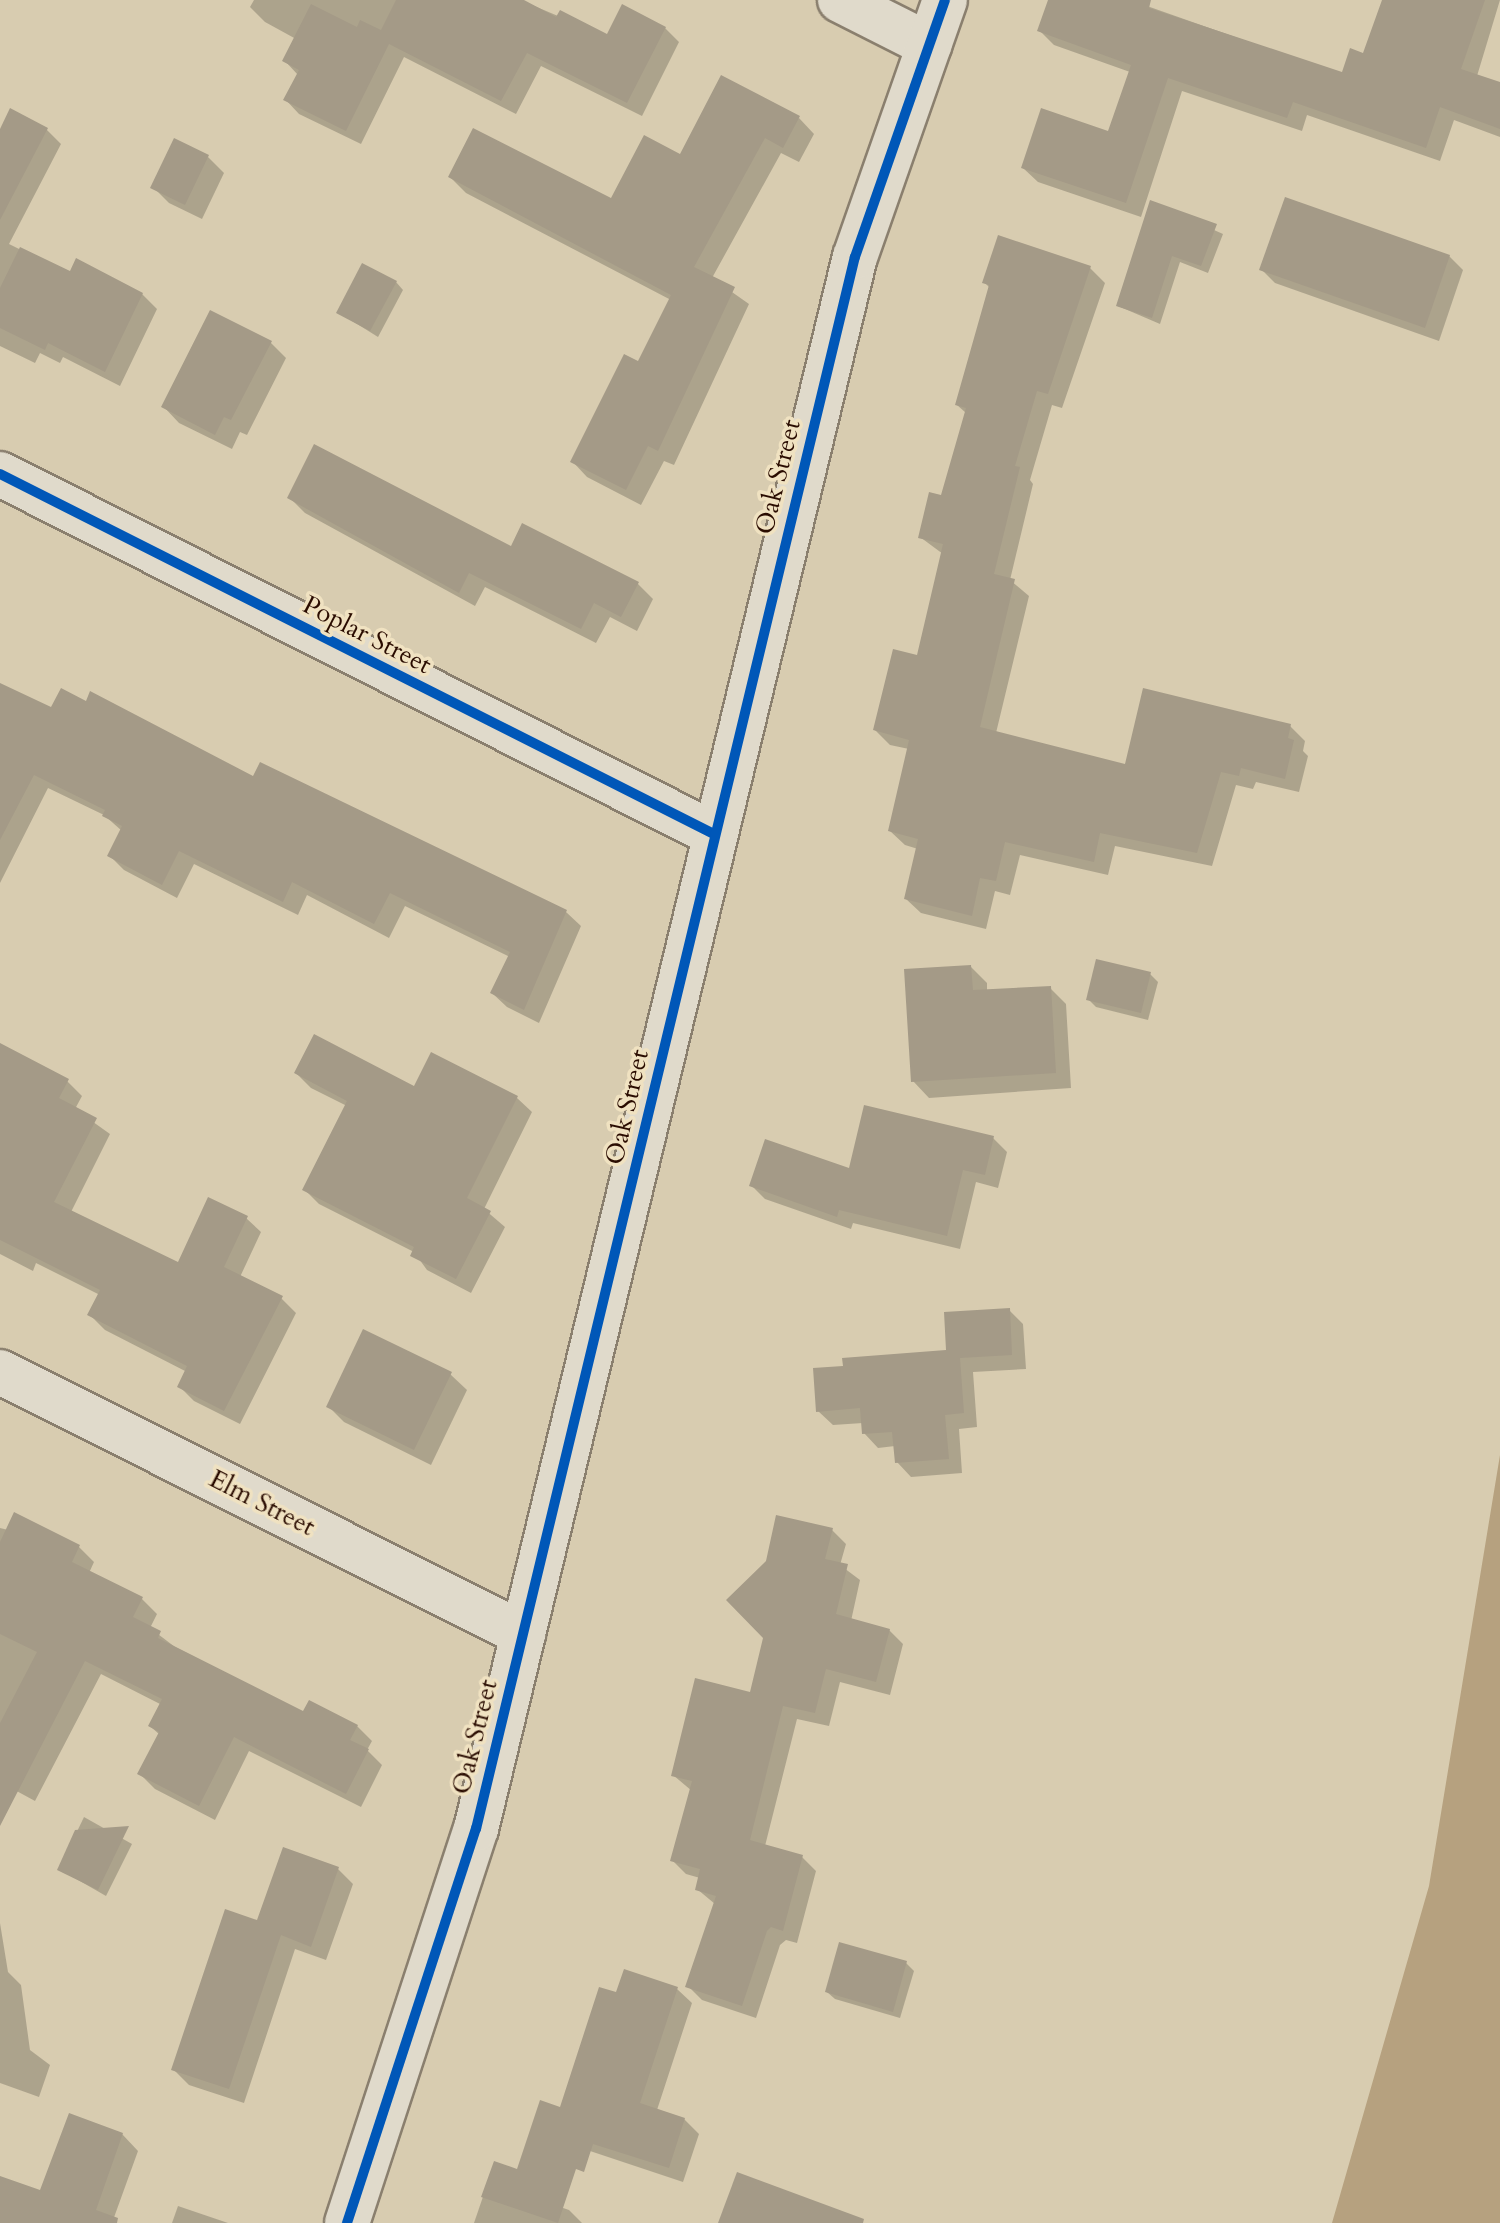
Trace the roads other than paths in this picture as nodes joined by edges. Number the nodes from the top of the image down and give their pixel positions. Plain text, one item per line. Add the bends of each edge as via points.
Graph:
1 (840, 0) edge
2 (945, 0) edge
3 (929, 45) junction
4 (0, 474) edge
5 (714, 834) junction
6 (0, 1372) edge
7 (523, 1634) junction
8 (347, 2223) edge

1 - 3 street
2 - 3 street, Oak Street
3 - 5 street, Oak Street via 855,257
4 - 5 street, Poplar Street
5 - 7 street, Oak Street
6 - 7 street, Elm Street
7 - 8 street, Oak Street via 476,1829

